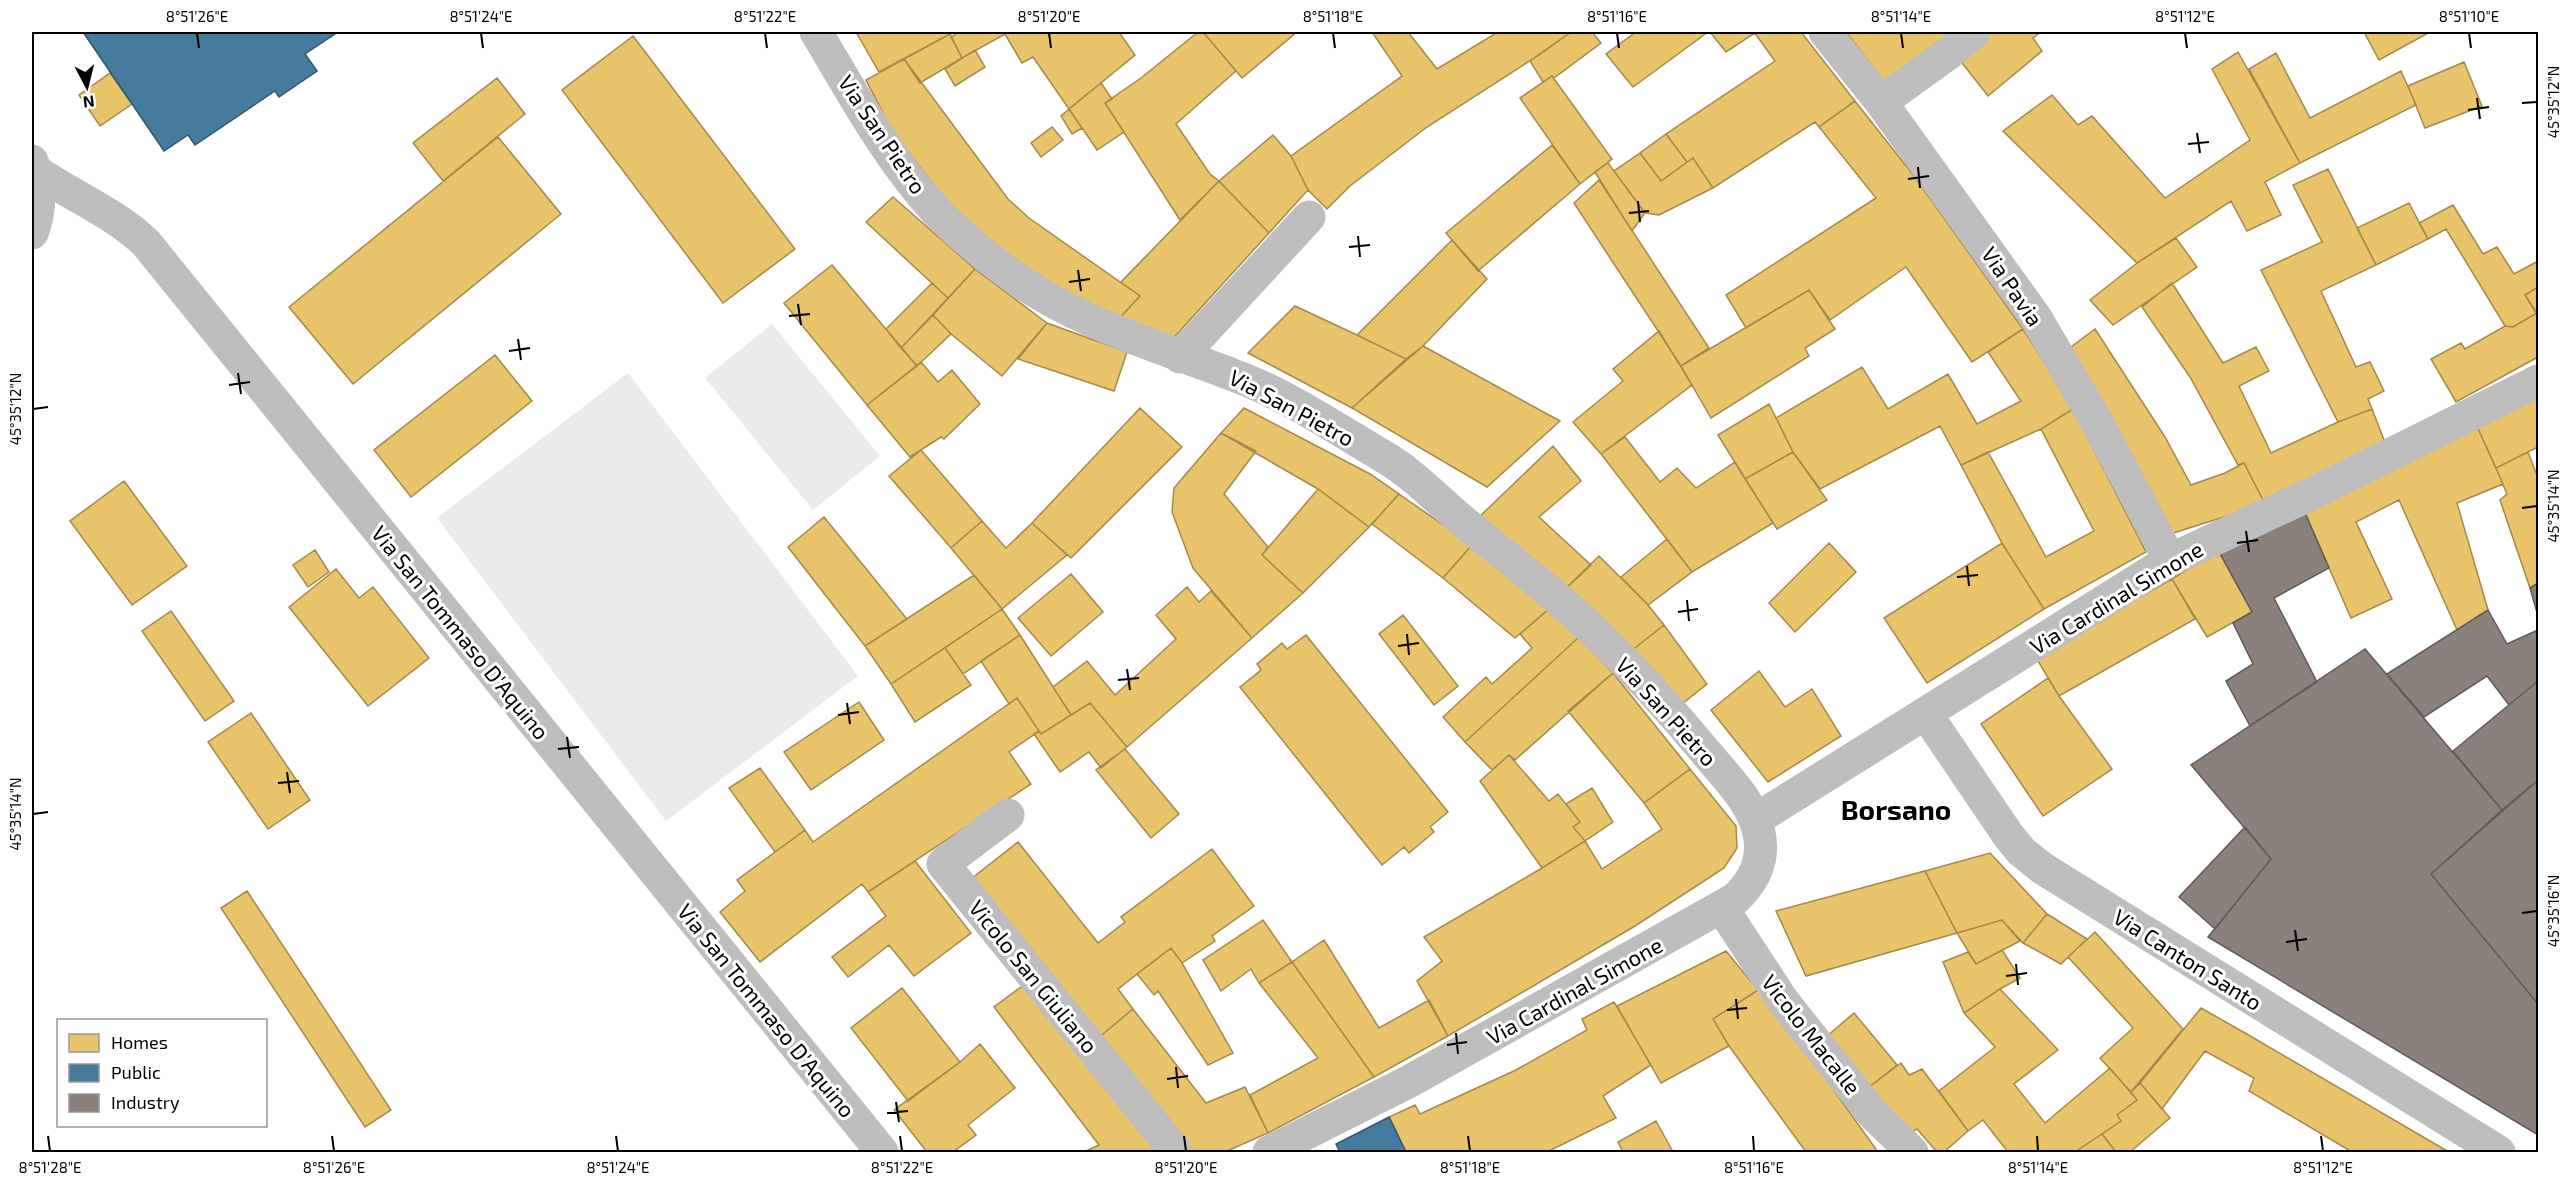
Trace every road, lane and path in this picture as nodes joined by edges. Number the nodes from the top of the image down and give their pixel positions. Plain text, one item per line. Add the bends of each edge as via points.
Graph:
1 (816, 32) edge
2 (1825, 32) edge
3 (1974, 32) edge
4 (1881, 102) junction
5 (34, 166) edge
6 (1309, 217) dead end
7 (32, 233) edge
8 (1180, 357) junction
9 (2538, 381) edge
10 (2170, 560) junction
11 (1926, 714) junction
12 (1008, 814) dead end
13 (1755, 820) junction
14 (1722, 908) junction
15 (882, 1152) edge
16 (1176, 1152) edge
17 (1269, 1152) edge
18 (1912, 1152) edge
19 (2499, 1152) edge

1 - 8 street, Via San Pietro via 884,145 956,230 1009,273 1056,304
2 - 4 street, Via Pavia
3 - 4 street
4 - 10 street, Via Pavia via 2036,318
5 - 7 street via 39,201
5 - 15 street, Via San Tommaso D'Aquino via 73,196 120,221 146,243
6 - 8 street
8 - 13 street, Via San Pietro via 1264,388 1407,471 1598,635 1684,726 1743,798
9 - 10 street, Via Cardinal Simone
10 - 11 street, Via Cardinal Simone
11 - 13 street, Via Cardinal Simone
11 - 19 street, Via Canton Santo via 2008,835 2042,868
12 - 16 street, Vicolo San Giuliano via 943,864
13 - 14 street, Via Cardinal Simone via 1761,849 1757,870 1744,890
14 - 17 street, Via Cardinal Simone via 1410,1081
14 - 18 street, Vicolo Macalle via 1783,1001 1873,1114

